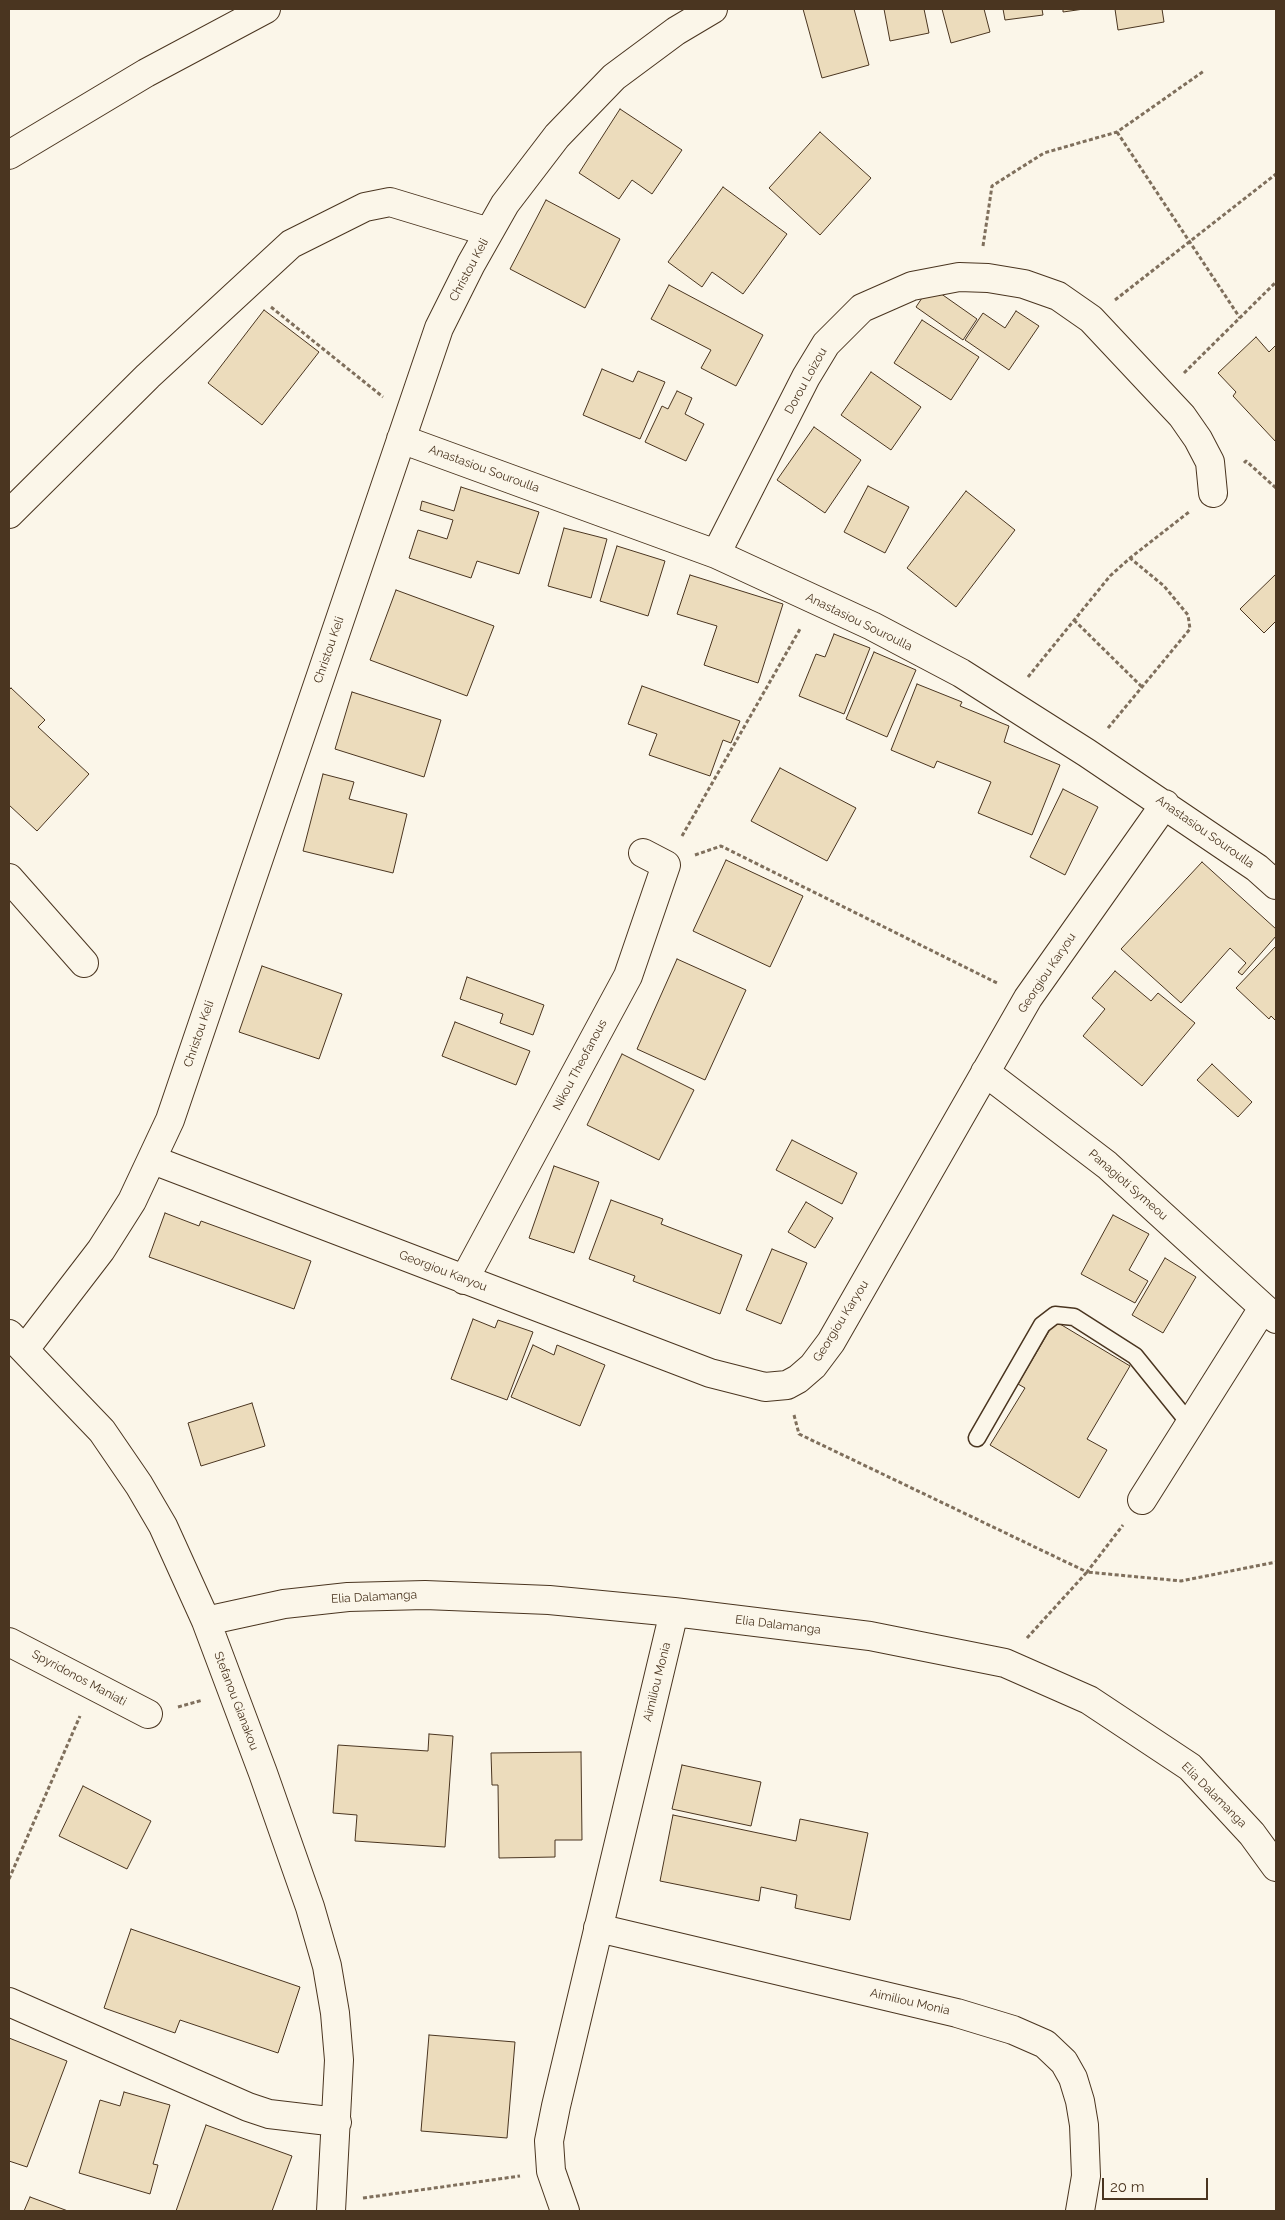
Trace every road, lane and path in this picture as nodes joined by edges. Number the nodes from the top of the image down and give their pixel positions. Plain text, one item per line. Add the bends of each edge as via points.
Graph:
1 (266, 9) edge
2 (713, 9) edge
3 (1204, 71) dead end
4 (1117, 132) junction
5 (9, 155) edge
6 (1276, 174) edge
7 (489, 232) junction
8 (1190, 242) junction
9 (979, 277) junction
10 (1276, 282) edge
11 (245, 286) junction
12 (1240, 318) junction
13 (1091, 319) junction
14 (1162, 395) junction
15 (404, 428) junction
16 (1213, 494) joint
17 (9, 514) edge
18 (716, 554) junction
19 (1130, 558) junction
20 (816, 600) junction
21 (1074, 620) junction
22 (1142, 687) junction
23 (1006, 702) junction
24 (1087, 753) junction
25 (1165, 804) junction
26 (654, 859) junction
27 (9, 878) edge
28 (1276, 885) edge
29 (84, 963) dead end
30 (1028, 998) junction
31 (985, 1072) junction
32 (153, 1160) junction
33 (464, 1280) junction
34 (1270, 1313) edge
35 (17, 1341) edge
36 (787, 1385) junction
37 (1190, 1424) junction
38 (977, 1438) dead end
39 (1142, 1500) joint
40 (1276, 1562) edge
41 (1087, 1572) junction
42 (674, 1612) junction
43 (206, 1620) junction
44 (9, 1642) edge
45 (1005, 1663) junction
46 (94, 1686) junction
47 (233, 1693) junction
48 (148, 1714) joint
49 (1276, 1867) edge
50 (9, 1879) edge
51 (598, 1928) junction
52 (9, 2002) edge
53 (337, 2122) junction
54 (551, 2172) junction
55 (331, 2207) edge
56 (565, 2211) edge
57 (1080, 2211) edge

1 - 5 street via 146,73
2 - 7 street, Christou Keli via 676,31 614,78 557,136
3 - 4 path
4 - 8 path
4 - 9 path via 1044,153 992,186
6 - 8 path
7 - 11 street via 390,202 365,207 291,244
7 - 15 street, Christou Keli via 439,328
8 - 12 path
8 - 13 path
9 - 13 street, Dorou Loizou via 1024,284 1058,296
9 - 18 street, Dorou Loizou via 959,277 912,286 870,304 826,344
10 - 12 path
11 - 15 path
11 - 17 street via 148,376
12 - 14 path
13 - 14 street, Dorou Loizou
14 - 16 street, Dorou Loizou via 1182,416 1210,462
15 - 18 street, Anastasiou Souroulla
15 - 32 street, Christou Keli via 170,1120
16 - 19 path
18 - 20 street, Anastasiou Souroulla
19 - 21 path via 1110,576
19 - 22 path via 1164,586 1188,615 1190,628
20 - 23 street, Anastasiou Souroulla via 953,669
20 - 26 path
21 - 22 path
21 - 23 path
22 - 24 path
23 - 24 street, Anastasiou Souroulla
24 - 25 street, Anastasiou Souroulla
25 - 28 street, Anastasiou Souroulla via 1257,868
25 - 30 street, Georgiou Karyou
26 - 30 path via 721,846
26 - 33 street, Nikou Theofanous via 628,976
27 - 29 street
30 - 31 street, Georgiou Karyou
31 - 34 street, Panagioti Symeou via 1107,1165
31 - 36 street, Georgiou Karyou via 831,1342 813,1366
32 - 33 street, Georgiou Karyou
32 - 35 street, Christou Keli via 101,1250
33 - 36 street, Georgiou Karyou via 710,1373 765,1387
34 - 37 street, Panagioti Symeou
35 - 43 street, Stefanou Gianakou via 102,1431 139,1484 163,1526
36 - 41 path via 799,1434
37 - 38 lane via 1135,1356 1074,1317 1055,1315 1042,1325
37 - 39 street, Panagioti Symeou
39 - 41 path
40 - 41 path via 1181,1581
41 - 45 path
42 - 43 street, Elia Dalamanga via 550,1600 425,1595 284,1604
42 - 45 street, Elia Dalamanga via 870,1636
42 - 51 street, Aimiliou Monia
43 - 47 street, Stefanou Gianakou
44 - 46 street, Spyridonos Maniati
45 - 49 street, Elia Dalamanga via 1089,1700 1190,1767 1252,1834
46 - 48 street, Spyridonos Maniati
46 - 50 path
47 - 48 path
47 - 53 street, Stefanou Gianakou via 310,1906 327,1966 339,2060
51 - 54 street, Aimiliou Monia via 554,2115 549,2141
51 - 57 street, Aimiliou Monia via 957,2013 1013,2030 1045,2044 1064,2062 1080,2101 1086,2176
52 - 53 street via 248,2107 269,2114
53 - 55 street, Stefanou Gianakou
54 - 55 path
54 - 56 street, Aimiliou Monia

